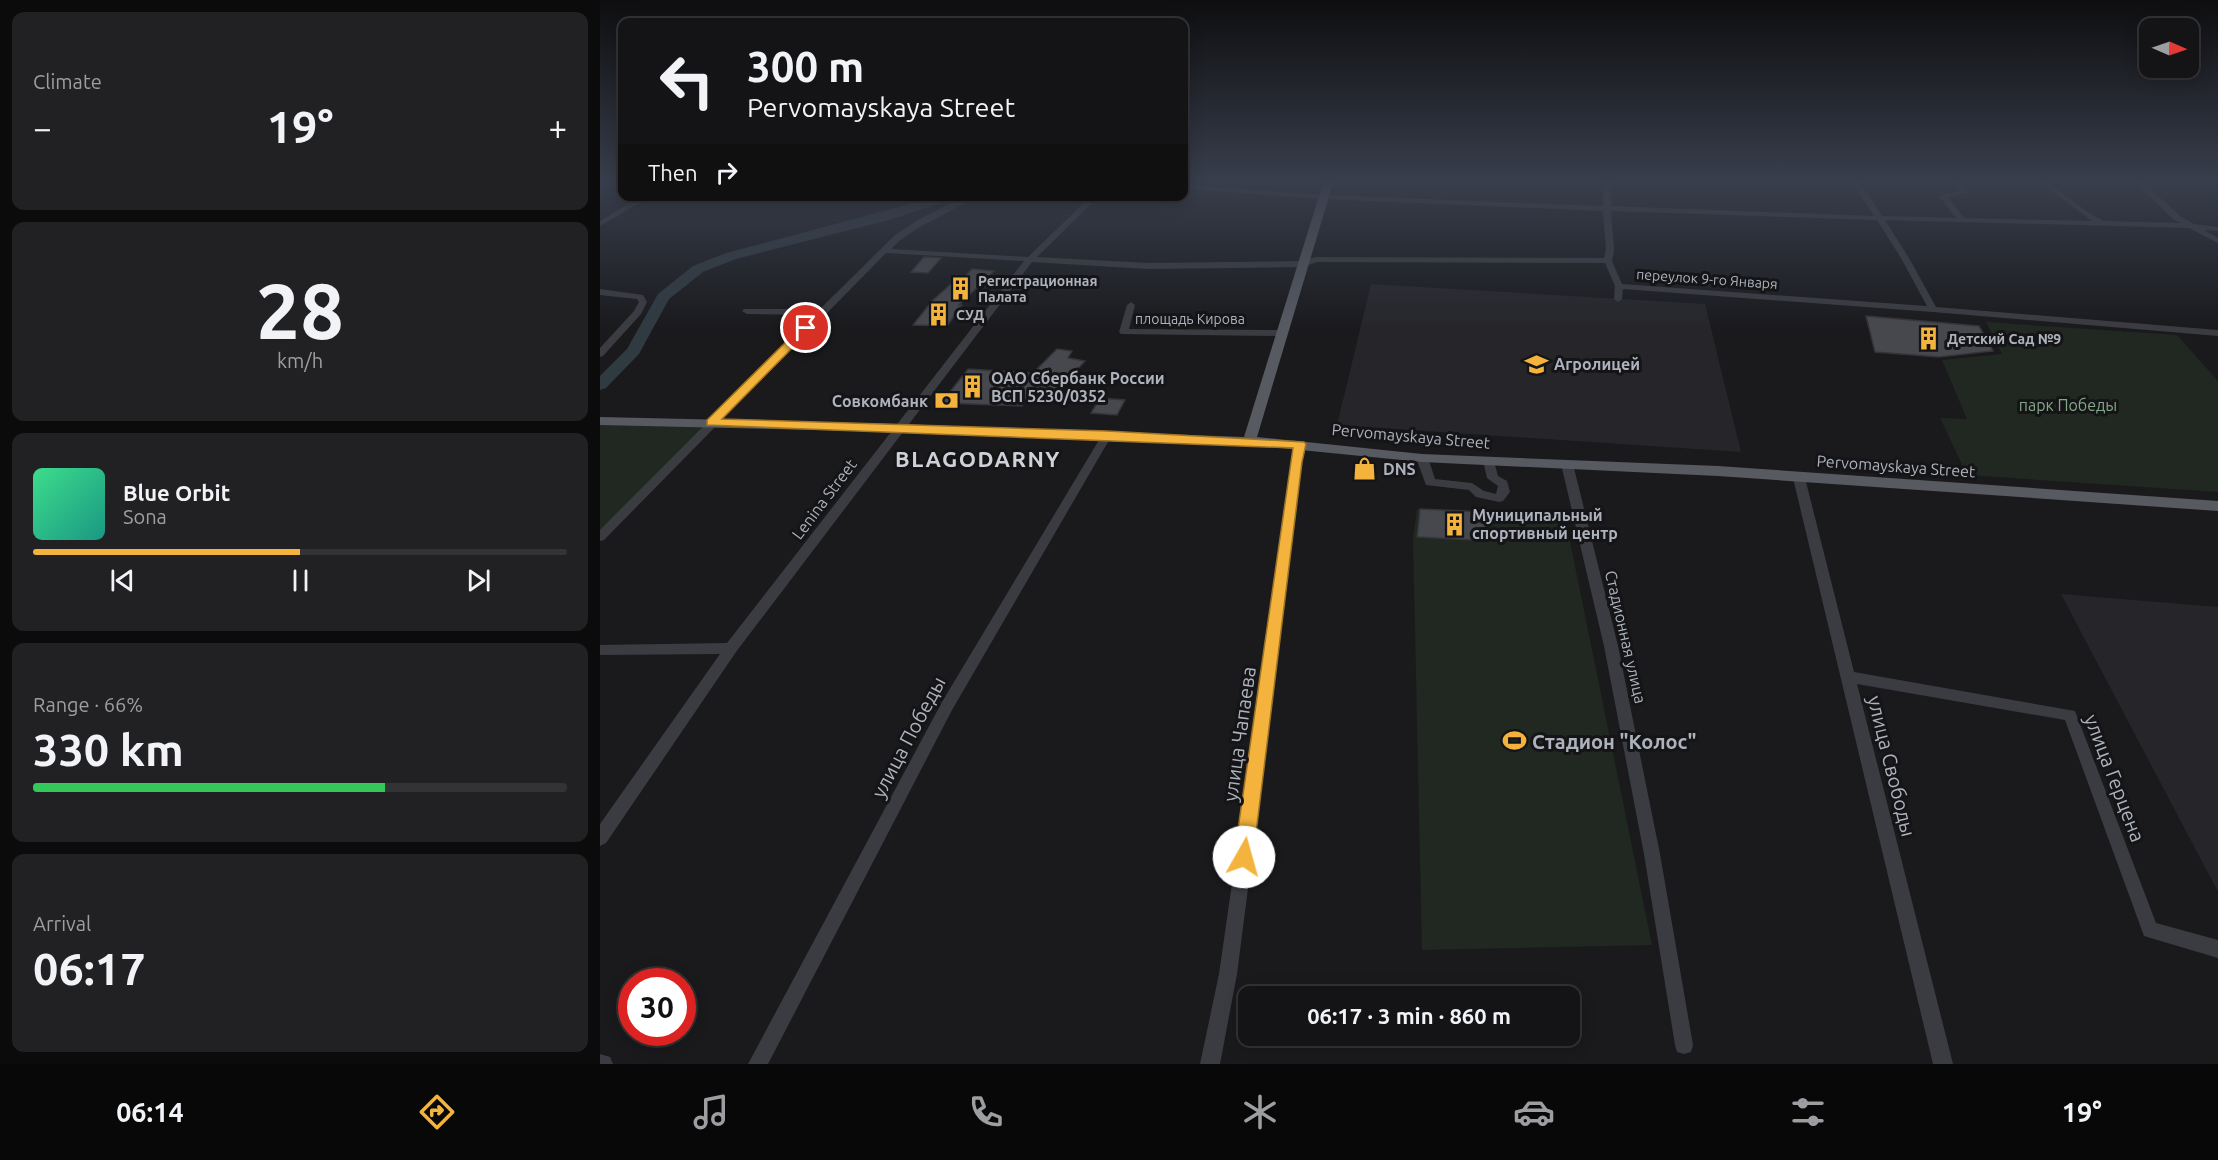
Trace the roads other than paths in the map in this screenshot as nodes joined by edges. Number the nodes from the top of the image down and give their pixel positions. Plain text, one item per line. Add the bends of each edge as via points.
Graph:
1 (909, 230) edge
2 (1061, 230) edge
3 (1314, 230) edge
4 (1609, 230) edge
5 (1886, 230) edge
6 (2196, 230) edge
7 (2218, 241) edge
8 (886, 250) junction
9 (1030, 259) junction
10 (1608, 261) junction
11 (1303, 264) junction
12 (1619, 286) junction
13 (600, 292) edge
14 (1618, 299) dead end
15 (1131, 305) dead end
16 (1933, 309) junction
17 (747, 311) dead end
18 (822, 312) junction
19 (1282, 333) junction
20 (2218, 333) edge
21 (600, 354) edge
22 (600, 421) edge
23 (712, 423) junction
24 (900, 428) junction
25 (1107, 435) junction
26 (1249, 441) junction
27 (1300, 444) junction
28 (1422, 458) junction
29 (1489, 461) junction
30 (1567, 465) junction
31 (1799, 478) junction
32 (2218, 506) edge
33 (600, 537) edge
34 (731, 648) junction
35 (600, 650) edge
36 (1849, 677) junction
37 (600, 838) edge
38 (2218, 949) edge
39 (1684, 1045) dead end
40 (758, 1064) edge
41 (1210, 1064) edge
42 (1943, 1064) edge

1 - 8 street
2 - 9 street, Lenina Street
3 - 11 main road
4 - 10 street
5 - 16 street
6 - 7 street
8 - 9 street
8 - 18 street
9 - 11 street via 1148,266
9 - 24 street, Lenina Street
10 - 11 street via 1316,259
10 - 12 street, переулок 9-го Января
11 - 19 main road
12 - 14 street
12 - 16 street, переулок 9-го Января
13 - 21 street via 640,297 643,302
15 - 19 street, площадь Кирова via 1124,332
16 - 20 street, переулок 9-го Января
17 - 18 street
18 - 23 street
19 - 26 main road
22 - 23 main road, Pervomayskaya Street
23 - 24 main road, Pervomayskaya Street
23 - 33 street
24 - 25 main road, Pervomayskaya Street
24 - 34 street, Lenina Street
25 - 26 main road, Pervomayskaya Street
25 - 40 street, улица Победы via 948,706
26 - 27 main road, Pervomayskaya Street
27 - 28 main road, Pervomayskaya Street
27 - 41 street, улица Чапаева via 1228,974
28 - 29 main road, Pervomayskaya Street
28 - 29 street via 1430,482 1472,487 1480,494 1499,498 1504,492 1503,484 1493,478
29 - 30 main road, Pervomayskaya Street
30 - 31 main road, Pervomayskaya Street
30 - 39 street, Стадионная улица via 1611,646
31 - 32 main road, Pervomayskaya Street
31 - 36 street, улица Свободы
34 - 35 street
34 - 37 street, Lenina Street
36 - 38 street, улица Герцена via 2070,715 2150,930
36 - 42 street, улица Свободы

